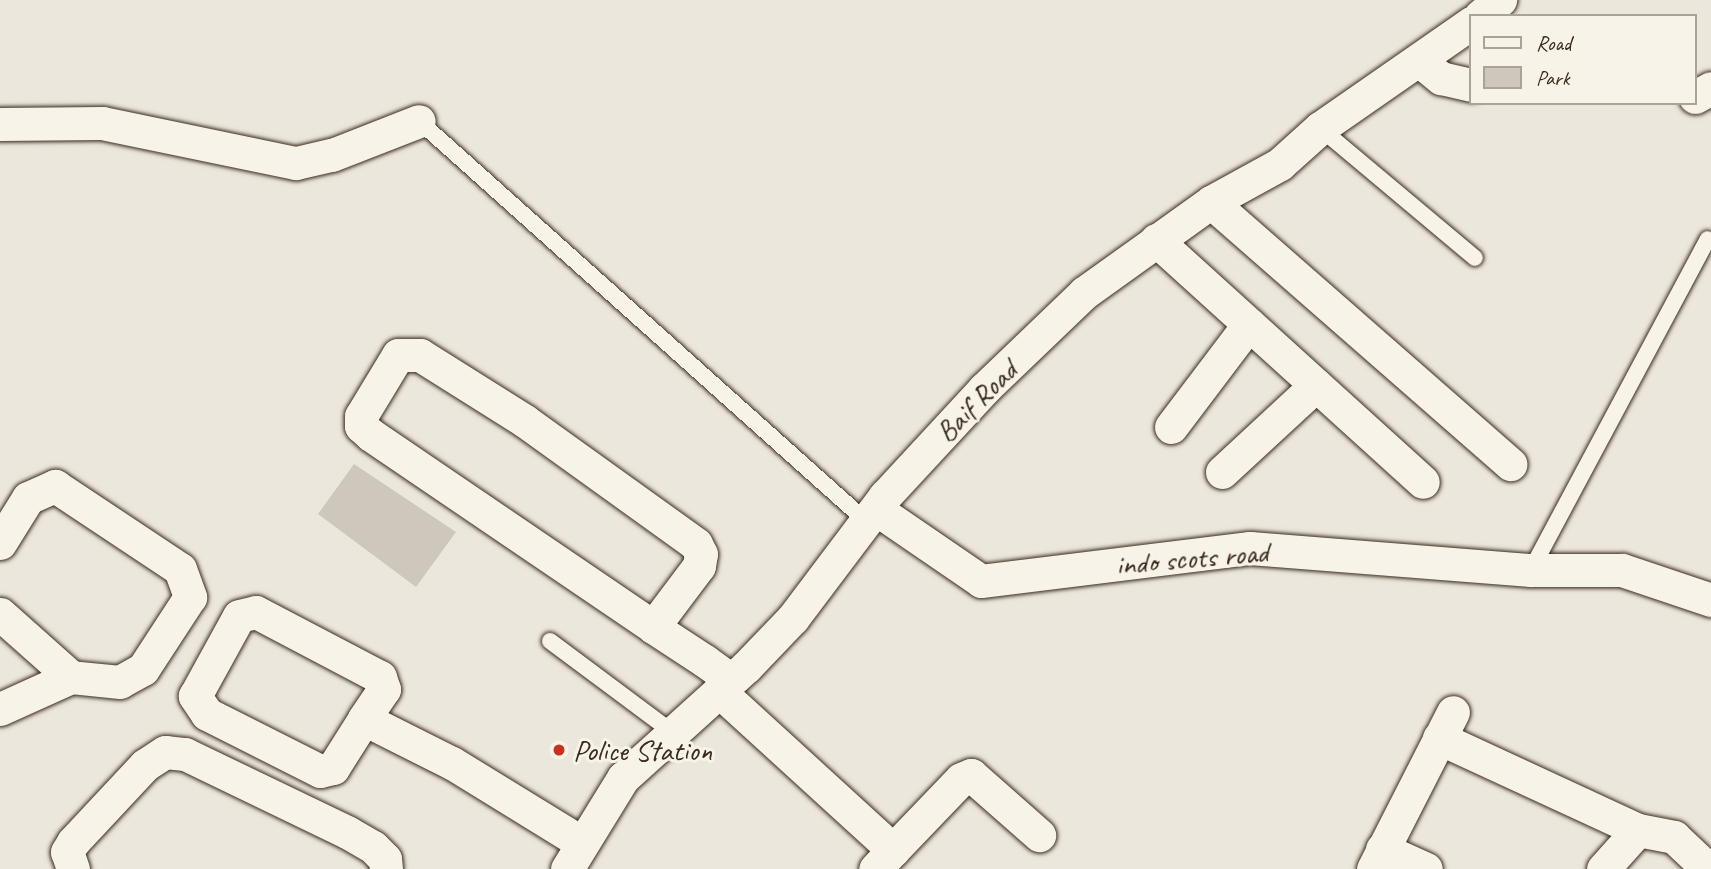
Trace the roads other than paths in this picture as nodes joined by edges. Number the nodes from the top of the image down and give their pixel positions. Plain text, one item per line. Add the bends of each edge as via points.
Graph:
1 (1500, 0) edge
2 (1482, 14) edge
3 (1470, 24) edge
4 (1421, 62) junction
5 (1470, 85) edge
6 (419, 121) joint
7 (0, 124) edge
8 (1320, 128) junction
9 (1211, 202) junction
10 (1708, 239) dead end
11 (1156, 240) junction
12 (1475, 258) dead end
13 (1249, 324) junction
14 (1316, 385) junction
15 (1171, 427) dead end
16 (1510, 464) dead end
17 (1222, 472) dead end
18 (1423, 482) dead end
19 (14, 500) edge
20 (871, 516) junction
21 (0, 543) edge
22 (1531, 570) junction
23 (1711, 600) edge
24 (0, 614) edge
25 (653, 627) junction
26 (550, 641) dead end
27 (71, 677) junction
28 (725, 686) junction
29 (0, 709) edge
30 (363, 719) junction
31 (673, 732) junction
32 (1638, 830) junction
33 (1039, 835) dead end
34 (574, 856) edge
35 (1378, 859) edge
36 (884, 860) edge
37 (73, 869) edge
38 (386, 869) edge
39 (1426, 869) edge
40 (1603, 869) edge
41 (1708, 869) edge

1 - 2 street
3 - 4 street, Baif Road
4 - 5 street via 1441,78
4 - 8 street, Baif Road
6 - 7 street via 332,155 296,163 102,123
6 - 20 lane
8 - 9 street, Baif Road via 1280,164
8 - 12 lane
9 - 11 street, Baif Road
9 - 16 street
10 - 22 lane
11 - 13 street
11 - 20 street, Baif Road via 1084,293 984,389
13 - 14 street
13 - 15 street
14 - 17 street
14 - 18 street
19 - 21 street
19 - 27 street via 55,486 180,569 190,597 143,668 120,682
20 - 22 street, indo scots road via 981,581 1250,548
20 - 28 street, Baif Road via 793,618
22 - 23 street, indo scots road via 1622,570
24 - 27 street
25 - 25 street via 699,566 701,554 696,544 526,421 421,355 398,355 360,416 361,426
25 - 28 street
26 - 31 lane
27 - 29 street
28 - 31 street, Baif Road
28 - 36 street
30 - 30 street via 384,689 380,677 256,612 239,616 195,696 207,714 320,771 333,768
30 - 34 street via 452,763
31 - 34 street, Baif Road via 623,778
32 - 35 street via 1446,725
32 - 40 street
32 - 41 street via 1674,836
33 - 36 street via 971,775 961,779
35 - 39 street
37 - 38 street via 67,852 73,842 145,765 165,752 185,754 347,832 373,846 385,859

